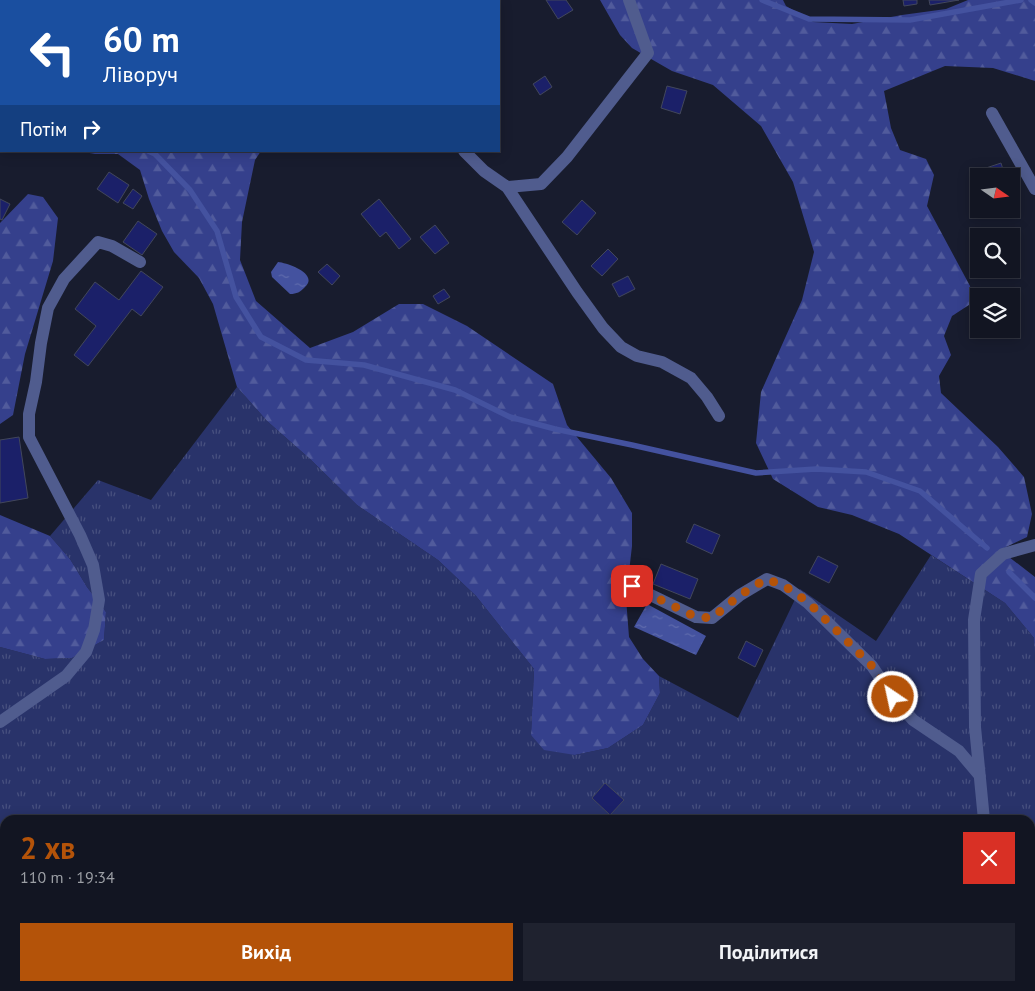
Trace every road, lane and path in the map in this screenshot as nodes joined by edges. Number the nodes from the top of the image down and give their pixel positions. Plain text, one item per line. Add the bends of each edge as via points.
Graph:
1 (630, 0) edge
2 (992, 113) dead end
3 (465, 152) edge
4 (507, 187) junction
5 (1035, 189) edge
6 (140, 262) dead end
7 (719, 416) dead end
8 (1035, 545) edge
9 (632, 586) dead end
10 (0, 722) edge
11 (980, 776) junction
12 (984, 815) edge

1 - 4 street via 648,53 567,157 541,184
2 - 5 street
3 - 4 street
4 - 7 street via 577,292 621,347 637,356 662,362 691,378
6 - 10 street via 98,242 64,279 48,308 29,414 29,437 93,565 98,600 94,630 86,652 66,676
8 - 11 street via 1003,554 981,574 974,620 975,727
9 - 11 street via 696,617 712,618 766,579 783,585 808,602 872,666 912,720 959,751
11 - 12 street

